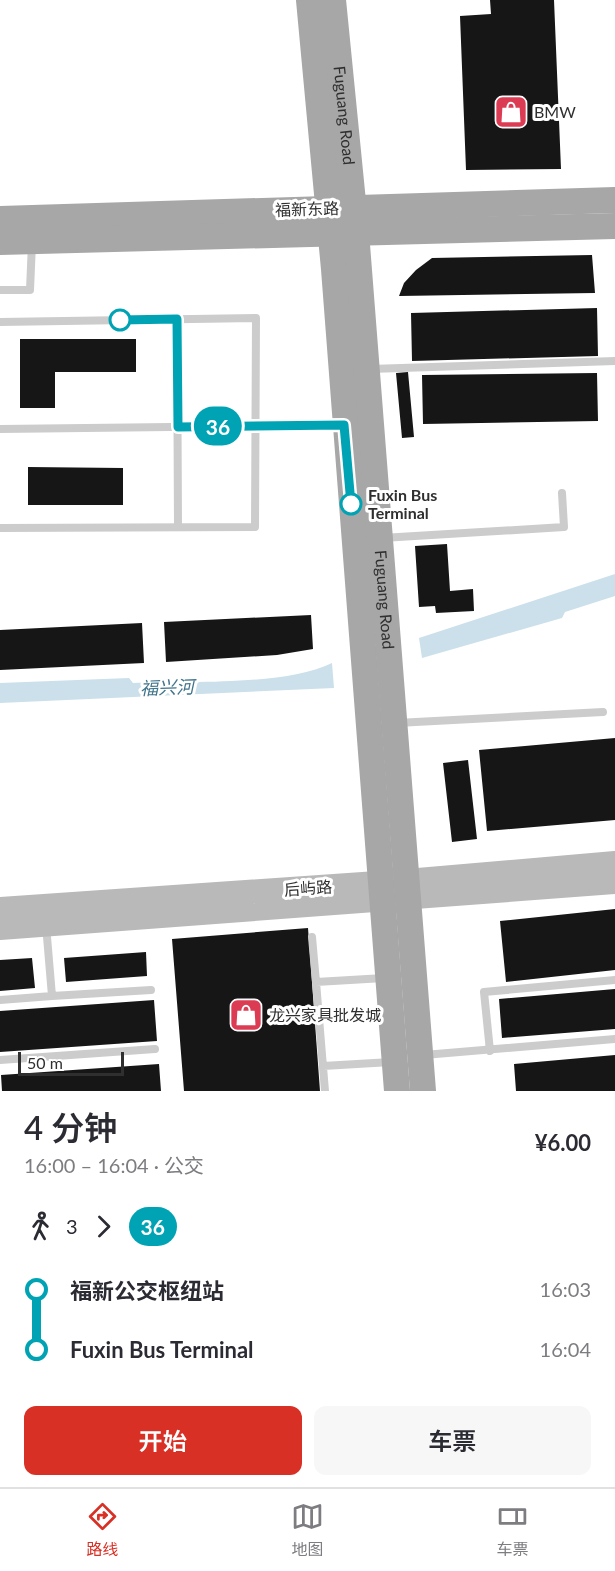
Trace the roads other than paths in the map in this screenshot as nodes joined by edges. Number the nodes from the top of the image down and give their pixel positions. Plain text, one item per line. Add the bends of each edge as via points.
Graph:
1 (309, 0) edge
2 (333, 0) edge
3 (615, 200) edge
4 (0, 219) edge
5 (342, 220) junction
6 (615, 226) edge
7 (33, 241) junction
8 (0, 242) edge
9 (0, 290) edge
10 (177, 319) junction
11 (0, 322) edge
12 (615, 361) edge
13 (367, 369) junction
14 (344, 425) junction
15 (256, 426) junction
16 (178, 427) junction
17 (0, 429) edge
18 (562, 493) dead end
19 (178, 527) junction
20 (0, 528) edge
21 (379, 539) junction
22 (603, 712) dead end
23 (394, 723) junction
24 (615, 863) edge
25 (615, 882) edge
26 (407, 890) junction
27 (381, 891) junction
28 (0, 909) edge
29 (46, 925) junction
30 (0, 928) edge
31 (312, 937) dead end
32 (388, 978) junction
33 (615, 980) edge
34 (316, 982) junction
35 (151, 990) dead end
36 (52, 996) junction
37 (0, 1000) edge
38 (615, 1039) edge
39 (155, 1050) dead end
40 (490, 1051) junction
41 (420, 1055) junction
42 (0, 1060) edge
43 (394, 1061) junction
44 (322, 1066) junction
45 (324, 1091) edge
46 (397, 1091) edge
47 (423, 1091) edge

1 - 5 main road, Fuguang Road
2 - 5 main road, Fuguang Road
3 - 5 main road, 福新东路
4 - 5 main road, 福新东路
5 - 6 main road, 福新东路
5 - 7 main road, 福新东路
5 - 13 main road, Fuguang Road
5 - 14 main road, Fuguang Road
7 - 8 main road, 福新东路
7 - 9 lane via 30,290
10 - 11 lane
10 - 15 lane via 256,318
10 - 16 lane
12 - 13 lane
13 - 21 main road, Fuguang Road
14 - 15 lane
14 - 27 main road, Fuguang Road
15 - 16 lane
15 - 19 lane via 255,527
16 - 17 lane
16 - 19 lane
18 - 21 lane via 564,527
19 - 20 lane
21 - 23 main road, Fuguang Road
22 - 23 lane
23 - 26 main road, Fuguang Road
24 - 26 main road, 后屿路
25 - 26 main road, 后屿路
26 - 27 main road, 后屿路
26 - 41 main road, Fuguang Road
27 - 28 main road, 后屿路
27 - 29 main road, 后屿路
27 - 32 main road, Fuguang Road
29 - 30 main road, 后屿路
29 - 36 lane
31 - 34 lane
32 - 34 lane
32 - 43 main road, Fuguang Road
33 - 40 lane via 484,992
34 - 44 lane
35 - 36 lane
36 - 37 lane
38 - 40 lane
39 - 42 lane
40 - 41 lane
41 - 47 main road, Fuguang Road
43 - 44 lane
43 - 46 main road, Fuguang Road
44 - 45 lane

